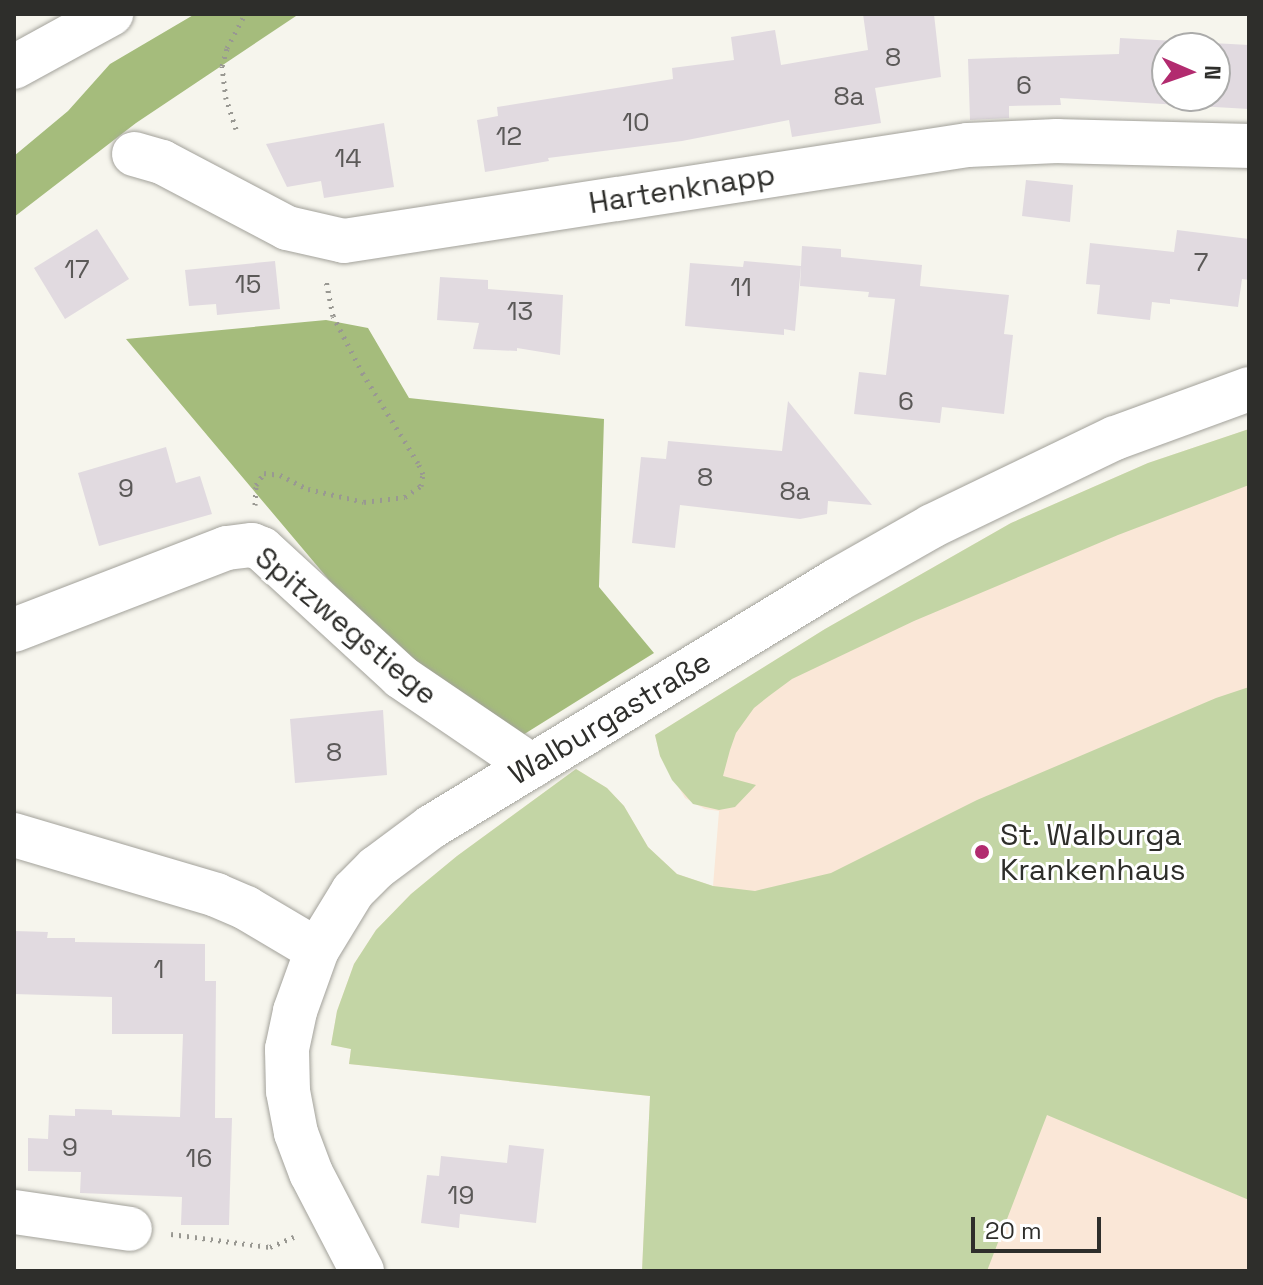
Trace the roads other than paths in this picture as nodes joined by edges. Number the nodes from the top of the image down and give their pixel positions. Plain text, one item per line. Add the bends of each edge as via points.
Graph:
1 (111, 14) edge
2 (14, 67) edge
3 (1249, 146) edge
4 (134, 154) dead end
5 (1249, 389) edge
6 (14, 630) edge
7 (532, 766) junction
8 (14, 835) edge
9 (317, 950) junction
10 (14, 1212) edge
11 (130, 1229) road end
12 (362, 1271) edge

1 - 2 street
3 - 4 street, Hartenknapp via 1057,141 968,145 365,241 287,228 162,162
5 - 7 street, Walburgastraße via 1115,438 932,526
6 - 7 street, Spitzwegstiege via 227,548 252,545 401,677
7 - 9 street, Walburgastraße via 431,827 376,868 353,891
8 - 9 street via 216,895
9 - 12 street, Walburgastraße via 287,1049 288,1091 311,1173
10 - 11 street

